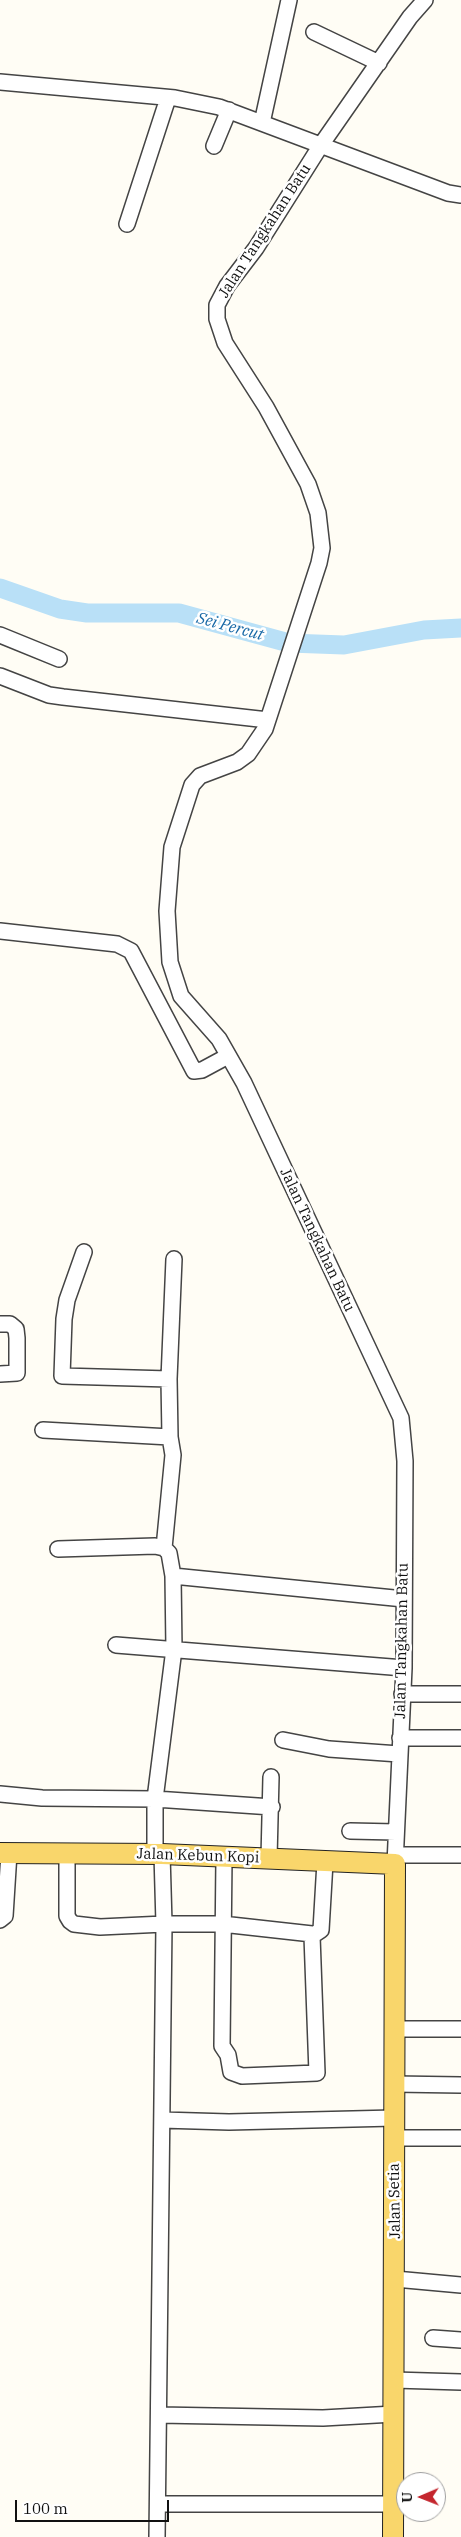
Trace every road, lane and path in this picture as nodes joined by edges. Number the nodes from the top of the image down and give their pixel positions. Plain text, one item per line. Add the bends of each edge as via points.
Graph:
1 (289, 0) edge
2 (425, 0) edge
3 (314, 32) dead end
4 (379, 63) junction
5 (0, 82) edge
6 (168, 98) junction
7 (229, 110) junction
8 (262, 122) junction
9 (321, 145) junction
10 (214, 146) dead end
11 (461, 195) edge
12 (128, 224) dead end
13 (0, 635) edge
14 (59, 658) dead end
15 (0, 676) edge
16 (268, 720) junction
17 (0, 932) edge
18 (228, 1056) junction
19 (84, 1252) dead end
20 (174, 1259) dead end
21 (0, 1324) edge
22 (0, 1374) edge
23 (169, 1379) junction
24 (43, 1430) dead end
25 (170, 1437) junction
26 (164, 1548) junction
27 (58, 1549) dead end
28 (172, 1576) junction
29 (404, 1599) junction
30 (116, 1645) dead end
31 (174, 1649) junction
32 (404, 1668) junction
33 (402, 1694) junction
34 (461, 1694) edge
35 (400, 1738) junction
36 (461, 1738) edge
37 (283, 1740) dead end
38 (399, 1754) junction
39 (271, 1777) dead end
40 (0, 1794) edge
41 (156, 1799) junction
42 (272, 1807) junction
43 (350, 1831) dead end
44 (396, 1832) junction
45 (5, 1853) edge
46 (67, 1854) junction
47 (159, 1854) junction
48 (461, 1855) edge
49 (224, 1858) junction
50 (269, 1858) junction
51 (395, 1860) junction
52 (325, 1862) junction
53 (0, 1920) edge
54 (164, 1924) junction
55 (222, 1924) junction
56 (312, 1934) junction
57 (395, 2029) junction
58 (461, 2029) edge
59 (394, 2084) junction
60 (461, 2085) edge
61 (162, 2120) junction
62 (394, 2128) junction
63 (461, 2138) edge
64 (396, 2279) junction
65 (461, 2285) edge
66 (434, 2338) dead end
67 (461, 2340) edge
68 (394, 2380) junction
69 (461, 2382) edge
70 (394, 2414) junction
71 (158, 2415) junction
72 (158, 2504) junction
73 (393, 2504) junction
74 (157, 2537) edge
75 (393, 2537) edge

1 - 8 street
2 - 4 street, Jalan Tangkahan Batu
3 - 4 street
4 - 9 street, Jalan Tangkahan Batu
5 - 6 street
6 - 7 street
6 - 12 street
7 - 8 street
7 - 10 street
8 - 9 street
9 - 11 street
9 - 16 street, Jalan Tangkahan Batu via 256,248 227,286 216,310 226,343 308,484 318,513 322,548
13 - 14 street
15 - 16 street via 63,698
16 - 18 street, Jalan Tangkahan Batu via 266,729 248,754 237,762 200,776 192,786 179,820 169,866 168,948 173,978 181,996 219,1039
17 - 18 street via 117,944 131,951 194,1071
18 - 29 street, Jalan Tangkahan Batu via 244,1082 401,1418 405,1461
19 - 23 street via 67,1300 62,1376
20 - 23 street
21 - 22 street via 10,1324 16,1329 17,1338 17,1373
23 - 25 street
24 - 25 street
25 - 26 street via 174,1455
26 - 27 street
26 - 28 street via 169,1553
28 - 29 street
28 - 31 street
29 - 32 street, Jalan Tangkahan Batu
30 - 31 street
31 - 32 street
31 - 41 street
32 - 33 street, Jalan Tangkahan Batu
33 - 34 street
33 - 35 street, Jalan Tangkahan Batu
35 - 36 street
35 - 38 street, Jalan Tangkahan Batu
37 - 38 street via 329,1749
38 - 44 street, Jalan Tangkahan Batu
39 - 42 street
40 - 41 street via 42,1798
41 - 42 street
41 - 47 street
42 - 50 street
43 - 44 street
44 - 51 street, Jalan Tangkahan Batu
45 - 46 main road, Jalan Kebun Kopi
45 - 53 street via 5,1916
46 - 47 main road, Jalan Kebun Kopi
46 - 54 street via 67,1916 70,1921 100,1927
47 - 49 main road, Jalan Kebun Kopi
47 - 54 street
48 - 51 street
49 - 50 main road, Jalan Kebun Kopi
49 - 55 street
50 - 52 main road, Jalan Kebun Kopi
51 - 52 main road, Jalan Kebun Kopi
51 - 57 main road, Jalan Setia
52 - 56 street via 320,1930
54 - 55 street
54 - 61 street
55 - 56 street
55 - 56 street via 222,2046 229,2056 231,2072 237,2076 316,2074
57 - 58 street
57 - 59 main road, Jalan Setia
59 - 60 street
59 - 62 main road, Jalan Setia
61 - 62 street
61 - 71 street
62 - 63 street
62 - 64 main road, Jalan Setia
64 - 65 street
64 - 68 main road, Jalan Setia
66 - 67 street
68 - 69 street
68 - 70 main road, Jalan Setia
70 - 71 street via 323,2418
70 - 73 main road, Jalan Setia
71 - 72 street
72 - 73 street
72 - 74 street
73 - 75 main road, Jalan Setia

